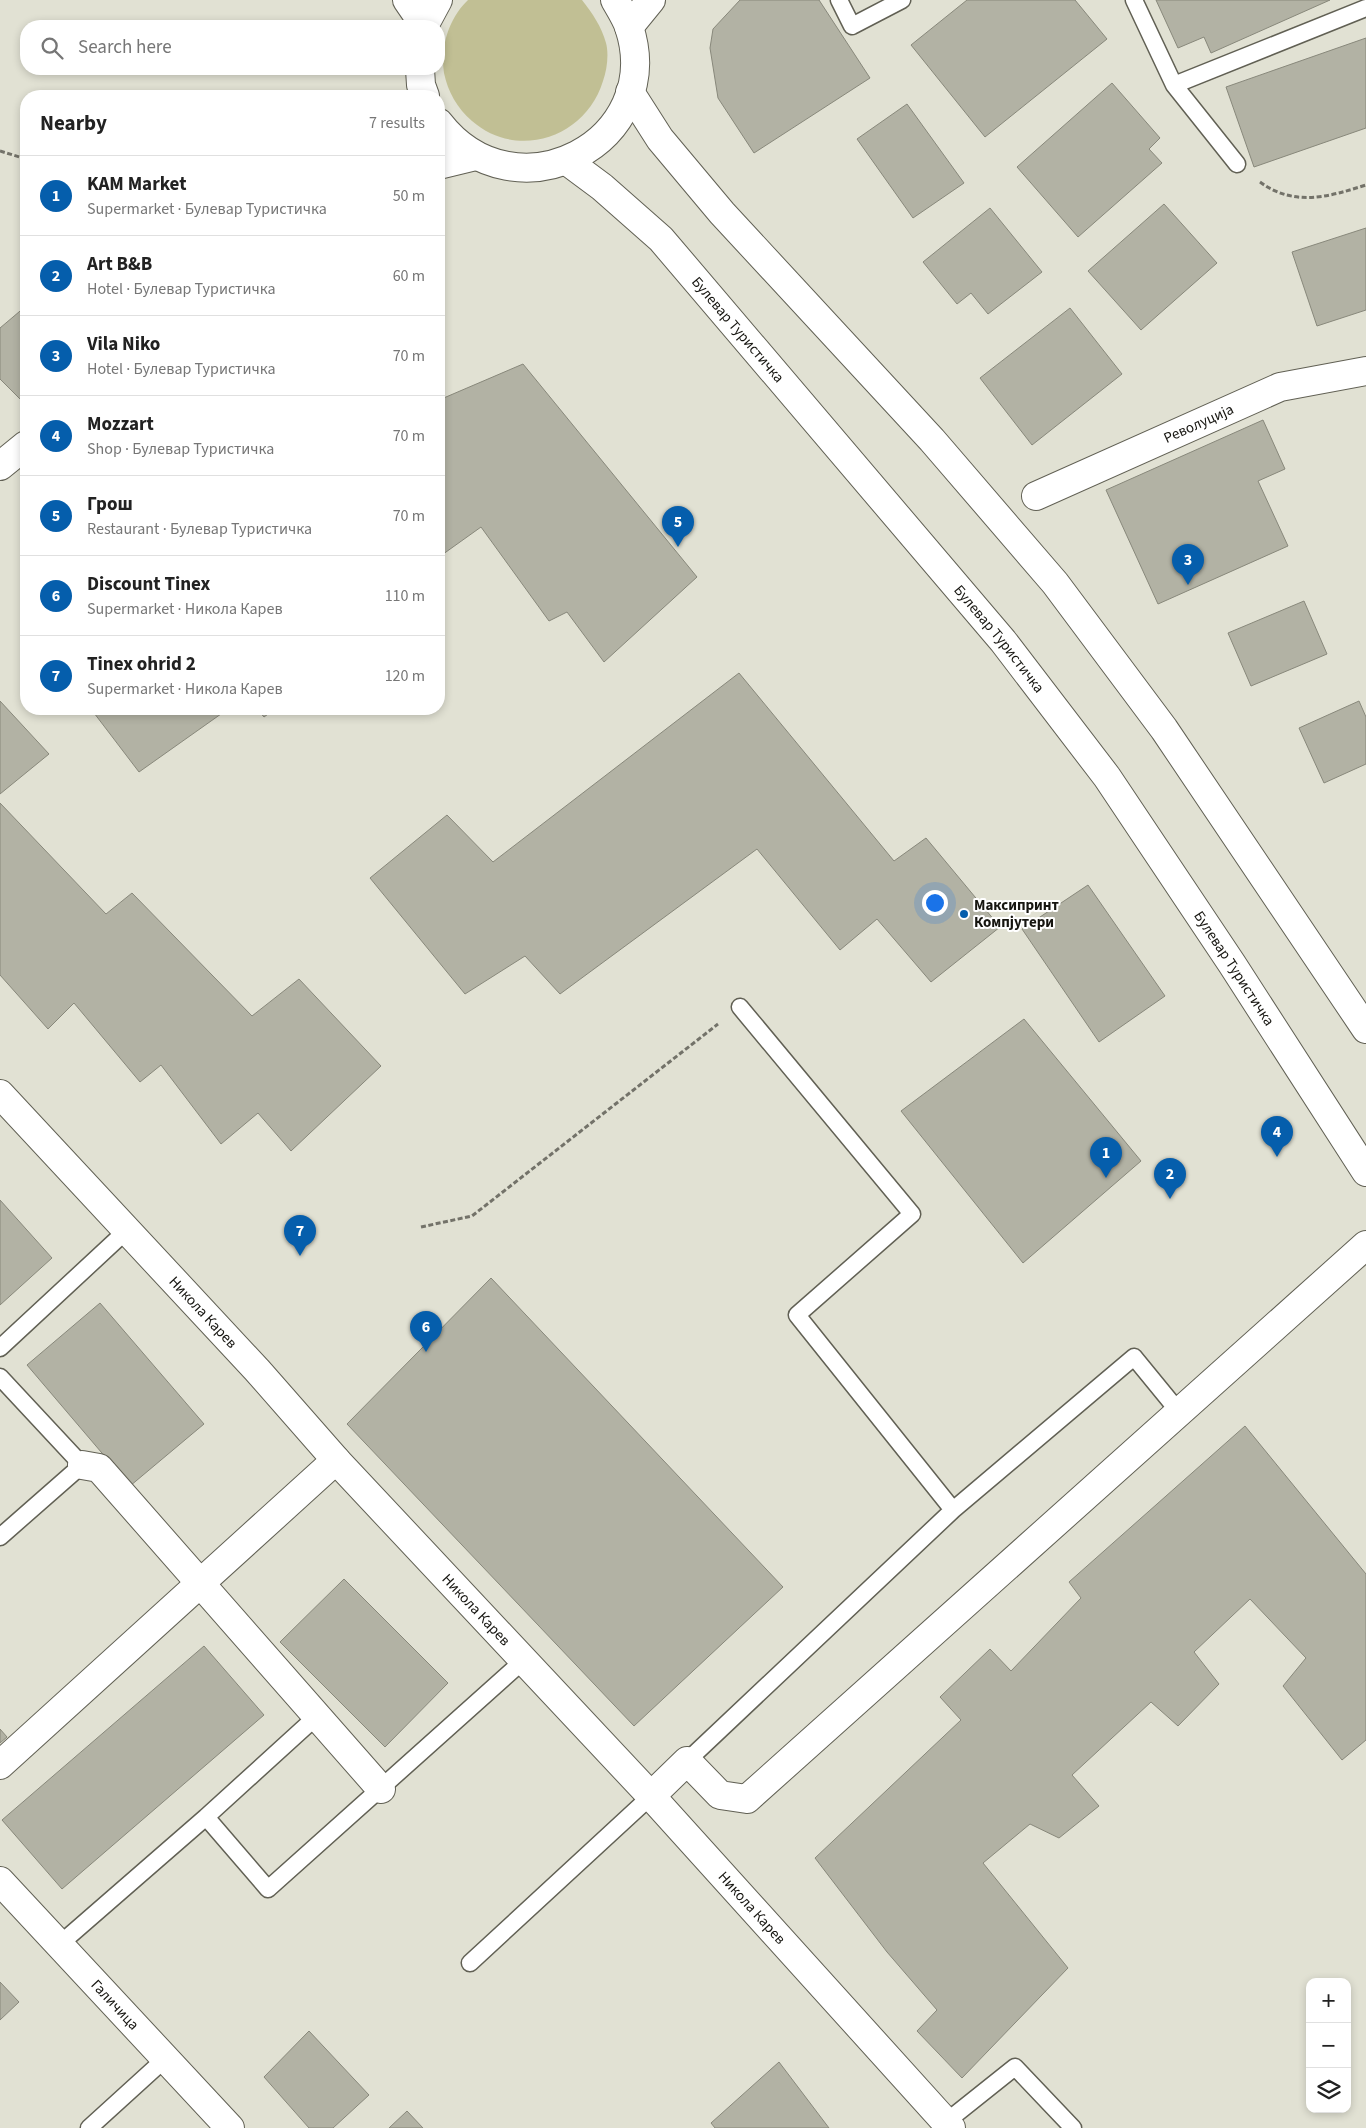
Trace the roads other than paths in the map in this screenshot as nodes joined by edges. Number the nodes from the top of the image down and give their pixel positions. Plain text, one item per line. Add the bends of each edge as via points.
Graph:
1 (407, 0) edge
2 (438, 0) edge
3 (615, 0) edge
4 (652, 0) edge
5 (839, 0) edge
6 (902, 0) edge
7 (1134, 0) edge
8 (1366, 8) edge
9 (420, 20) edge
10 (427, 20) edge
11 (629, 27) junction
12 (1174, 85) junction
13 (630, 92) junction
14 (445, 130) edge
15 (476, 156) junction
16 (567, 161) junction
17 (445, 164) edge
18 (1236, 164) road end
19 (1366, 371) edge
20 (20, 450) edge
21 (0, 466) edge
22 (1036, 496) dead end
23 (740, 1007) road end
24 (1366, 1028) edge
25 (0, 1094) edge
26 (1366, 1172) edge
27 (126, 1231) junction
28 (1366, 1245) edge
29 (0, 1348) edge
30 (0, 1377) edge
31 (1179, 1412) junction
32 (336, 1460) junction
33 (82, 1465) junction
34 (953, 1510) junction
35 (0, 1537) edge
36 (200, 1584) junction
37 (524, 1660) junction
38 (317, 1716) junction
39 (687, 1761) junction
40 (0, 1765) edge
41 (381, 1789) junction
42 (651, 1796) junction
43 (206, 1817) junction
44 (0, 1881) edge
45 (60, 1944) junction
46 (470, 1963) dead end
47 (166, 2058) junction
48 (945, 2126) edge
49 (89, 2128) edge
50 (230, 2128) edge
51 (1074, 2128) edge

1 - 9 street
2 - 10 street
3 - 11 street
4 - 11 street
5 - 6 lane via 852,26
7 - 12 lane
8 - 12 lane
11 - 13 street via 635,60
12 - 18 lane
13 - 16 street via 616,121 594,145
13 - 24 street via 660,139 722,213 932,440 1055,583 1164,730
14 - 15 street
15 - 16 street via 506,166 536,169
15 - 17 street
16 - 26 street, Булевар Туристичка via 661,239 1003,641 1107,777
19 - 22 street, Револуција via 1280,387
20 - 21 street
23 - 34 lane via 912,1214 796,1315
25 - 27 street, Никола Карев
27 - 29 lane
27 - 32 street, Никола Карев
28 - 31 street
30 - 33 lane
31 - 34 lane via 1134,1357
31 - 39 street via 747,1800 720,1795
32 - 36 street
32 - 37 street, Никола Карев
33 - 35 lane
33 - 36 street via 99,1468
34 - 39 lane
36 - 38 street
36 - 40 street
37 - 41 lane
37 - 42 street, Никола Карев
38 - 41 street
38 - 43 lane
39 - 42 street
41 - 43 lane via 268,1889
42 - 46 lane
42 - 48 street, Никола Карев
43 - 45 lane
44 - 45 street, Галичица
45 - 47 street, Галичица
47 - 49 lane
47 - 50 street, Галичица
48 - 51 lane via 1015,2067

